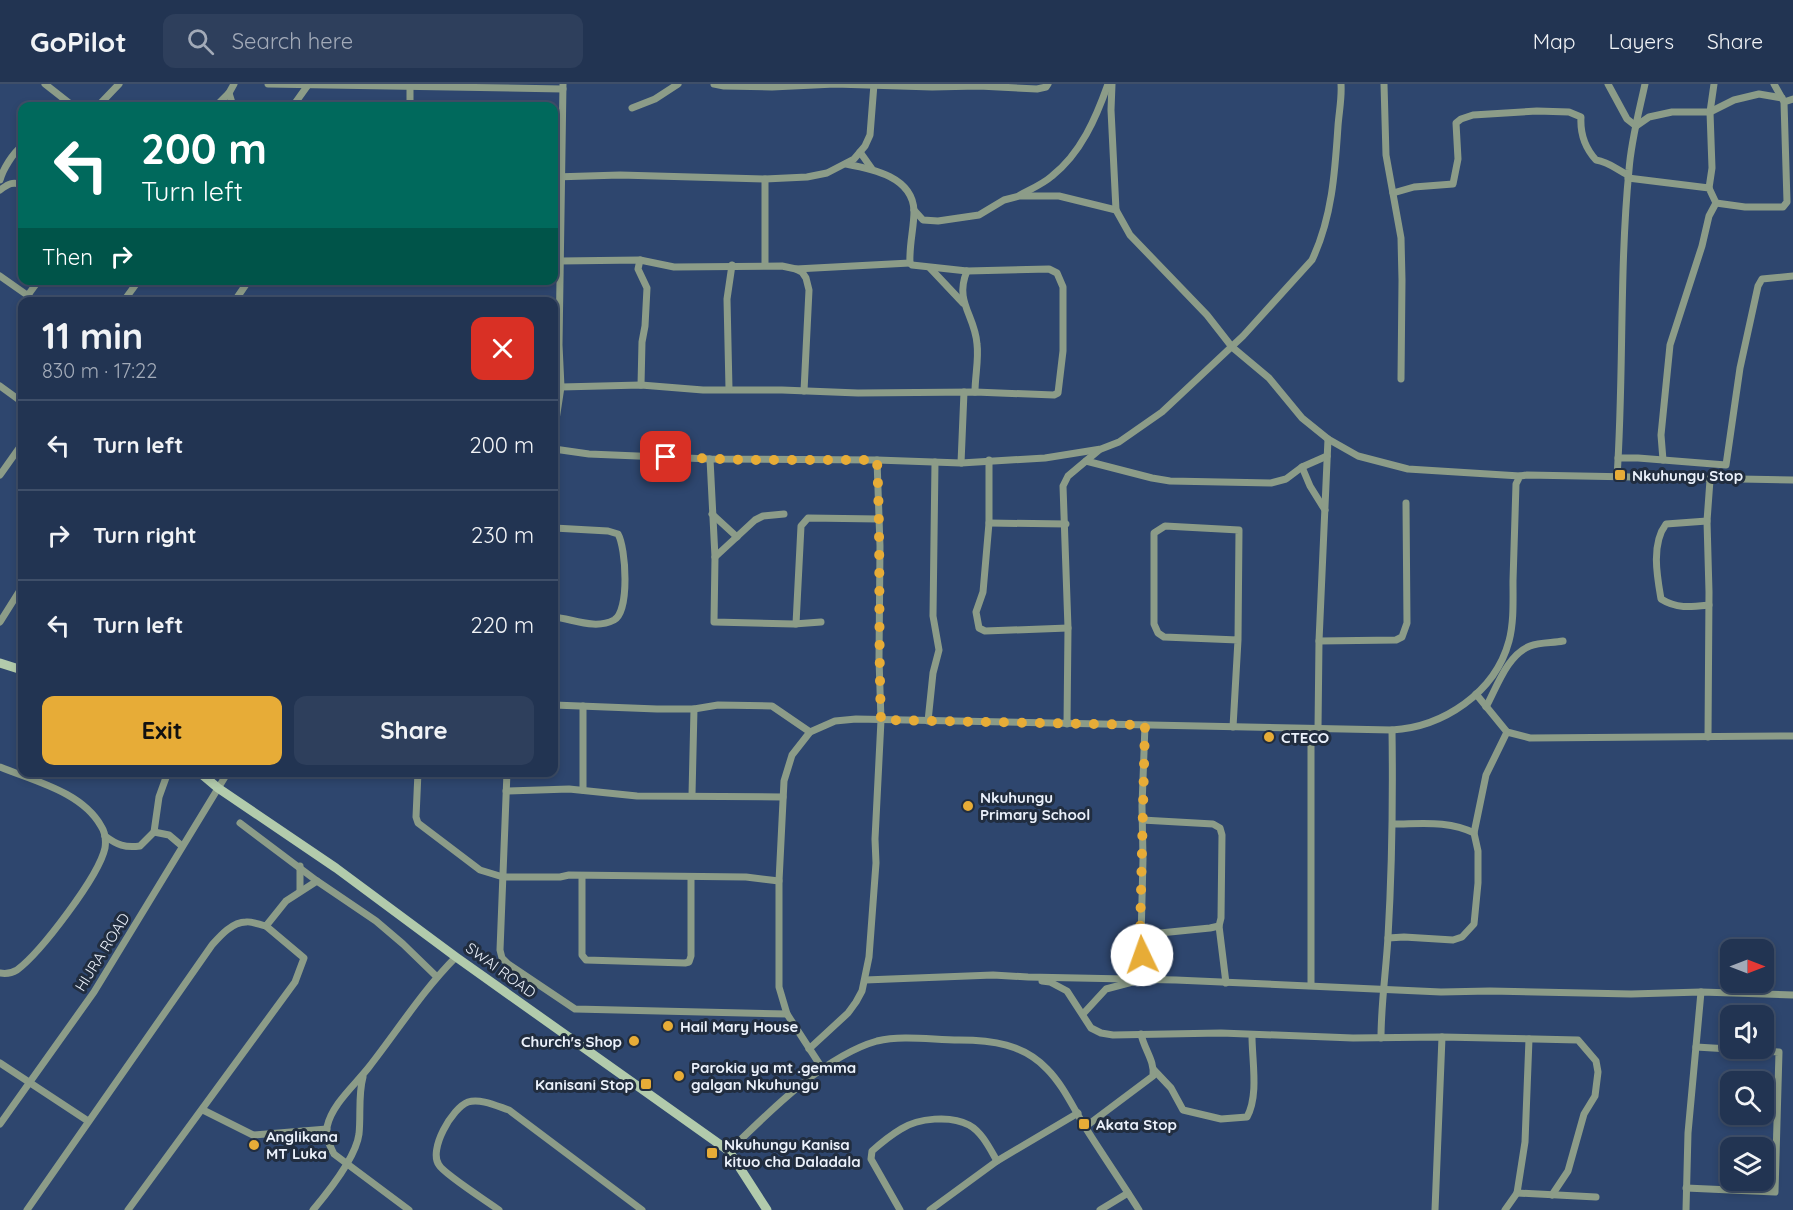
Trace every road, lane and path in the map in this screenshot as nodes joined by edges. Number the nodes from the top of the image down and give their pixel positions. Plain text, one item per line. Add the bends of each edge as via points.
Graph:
1 (45, 84) edge
2 (118, 84) edge
3 (234, 84) edge
4 (268, 84) edge
5 (678, 84) edge
6 (714, 84) edge
7 (1048, 84) edge
8 (1110, 84) edge
9 (1341, 84) edge
10 (1384, 84) edge
11 (1608, 84) edge
12 (1645, 84) edge
13 (1714, 84) edge
14 (1774, 84) edge
15 (308, 85) edge
16 (410, 85) edge
17 (789, 85) edge
18 (874, 85) edge
19 (563, 86) edge
20 (229, 93) junction
21 (1793, 99) edge
22 (1783, 100) junction
23 (68, 102) edge
24 (102, 102) edge
25 (220, 102) edge
26 (232, 102) edge
27 (296, 102) edge
28 (410, 102) edge
29 (632, 108) dead end
30 (1710, 112) junction
31 (1636, 126) junction
32 (18, 151) edge
33 (860, 152) junction
34 (558, 162) edge
35 (846, 164) junction
36 (872, 169) junction
37 (1628, 176) junction
38 (558, 177) edge
39 (765, 178) junction
40 (0, 180) edge
41 (18, 183) edge
42 (1709, 188) junction
43 (0, 189) edge
44 (1393, 193) junction
45 (1019, 196) junction
46 (1716, 203) junction
47 (558, 205) edge
48 (914, 210) junction
49 (1116, 210) junction
50 (640, 260) junction
51 (560, 261) junction
52 (910, 263) junction
53 (732, 265) junction
54 (765, 265) junction
55 (930, 268) junction
56 (796, 269) junction
57 (967, 271) junction
58 (0, 276) edge
59 (1793, 276) edge
60 (35, 285) edge
61 (28, 295) junction
62 (31, 297) edge
63 (963, 303) junction
64 (1232, 346) junction
65 (1401, 378) dead end
66 (641, 385) junction
67 (0, 386) edge
68 (561, 387) junction
69 (729, 389) junction
70 (804, 391) junction
71 (964, 392) junction
72 (975, 392) junction
73 (18, 399) edge
74 (558, 407) edge
75 (1328, 439) junction
76 (1101, 448) junction
77 (18, 450) edge
78 (558, 450) edge
79 (1327, 456) junction
80 (1618, 458) junction
81 (710, 459) junction
82 (877, 460) junction
83 (989, 460) junction
84 (1086, 460) junction
85 (1663, 460) junction
86 (935, 462) junction
87 (961, 463) junction
88 (1302, 467) junction
89 (0, 476) edge
90 (1520, 476) junction
91 (1617, 477) junction
92 (1710, 480) junction
93 (1793, 480) edge
94 (1406, 503) dead end
95 (1325, 511) junction
96 (712, 514) junction
97 (784, 514) dead end
98 (879, 519) junction
99 (1707, 521) junction
100 (989, 523) junction
101 (1066, 524) junction
102 (558, 528) edge
103 (736, 537) junction
104 (715, 556) junction
105 (18, 593) edge
106 (1709, 605) junction
107 (558, 618) edge
108 (0, 622) edge
109 (821, 622) dead end
110 (795, 624) junction
111 (1068, 628) junction
112 (1238, 640) junction
113 (1319, 641) junction
114 (1563, 641) dead end
115 (0, 663) edge
116 (18, 669) edge
117 (1476, 694) junction
118 (558, 705) edge
119 (583, 706) junction
120 (1486, 707) junction
121 (694, 709) junction
122 (881, 720) junction
123 (928, 721) junction
124 (1067, 724) junction
125 (1145, 725) junction
126 (1233, 727) junction
127 (1315, 729) junction
128 (1392, 730) junction
129 (810, 732) junction
130 (1507, 732) junction
131 (1793, 736) edge
132 (1708, 737) junction
133 (0, 767) edge
134 (18, 774) edge
135 (24, 777) edge
136 (166, 777) edge
137 (206, 777) edge
138 (225, 777) edge
139 (418, 777) edge
140 (507, 777) edge
141 (218, 788) junction
142 (583, 790) junction
143 (506, 791) junction
144 (692, 795) junction
145 (783, 797) junction
146 (1142, 820) junction
147 (240, 823) dead end
148 (1393, 824) junction
149 (154, 832) junction
150 (1474, 833) junction
151 (105, 836) junction
152 (182, 846) junction
153 (300, 866) junction
154 (582, 876) junction
155 (503, 877) junction
156 (691, 877) junction
157 (317, 881) junction
158 (779, 881) junction
159 (300, 891) junction
160 (266, 926) junction
161 (1219, 926) junction
162 (1140, 934) junction
163 (1388, 938) junction
164 (456, 957) junction
165 (0, 973) edge
166 (436, 976) junction
167 (1028, 977) junction
168 (865, 980) junction
169 (1140, 980) junction
170 (1226, 982) junction
171 (1311, 986) junction
172 (1383, 989) junction
173 (1701, 992) junction
174 (1793, 995) edge
175 (787, 1014) junction
176 (1083, 1014) junction
177 (1141, 1034) junction
178 (1252, 1036) junction
179 (1442, 1037) junction
180 (1381, 1038) junction
181 (1529, 1039) junction
182 (1696, 1047) junction
183 (809, 1049) junction
184 (0, 1063) edge
185 (822, 1068) junction
186 (1154, 1070) junction
187 (364, 1073) junction
188 (30, 1083) junction
189 (203, 1110) junction
190 (1078, 1113) junction
191 (88, 1121) junction
192 (0, 1124) edge
193 (1085, 1127) junction
194 (327, 1129) junction
195 (729, 1151) junction
196 (997, 1161) junction
197 (346, 1164) junction
198 (1686, 1188) junction
199 (1128, 1192) junction
200 (1517, 1193) junction
201 (1552, 1195) junction
202 (1596, 1197) dead end
203 (131, 1209) edge
204 (27, 1210) edge
205 (313, 1210) edge
206 (409, 1210) edge
207 (499, 1210) edge
208 (642, 1210) edge
209 (767, 1210) edge
210 (900, 1210) edge
211 (930, 1210) edge
212 (1100, 1210) edge
213 (1139, 1210) edge
214 (1435, 1210) edge
215 (1505, 1210) edge
216 (1686, 1210) edge

1 - 23 street
2 - 24 street
3 - 20 street
4 - 15 street
5 - 29 street via 656,99
6 - 17 street
7 - 18 street via 1037,89
8 - 45 street via 1086,138 1050,178
8 - 49 street
9 - 64 street via 1337,165 1317,249 1306,268
10 - 44 street via 1386,155
11 - 31 street via 1627,119
12 - 31 street
13 - 30 street
14 - 22 street
15 - 16 street
15 - 27 street
16 - 19 street
16 - 28 street
17 - 18 street
18 - 33 street via 870,135
19 - 34 street
20 - 25 street
20 - 26 street
21 - 22 street
22 - 30 street via 1759,94
22 - 46 street via 1787,202 1783,207
30 - 31 street via 1672,112 1649,117
30 - 42 street
31 - 37 street
32 - 40 street
33 - 35 street
33 - 36 street
35 - 36 street
35 - 39 street via 807,177
36 - 48 street via 902,184
37 - 42 street
37 - 44 street via 1607,162 1596,160 1587,149 1581,117 1569,112 1473,115 1456,123 1458,159 1453,184
37 - 80 street
38 - 39 street
39 - 54 street
41 - 43 street
42 - 46 street
44 - 65 street via 1401,238
45 - 48 street via 980,215 961,219 923,220
45 - 49 street via 1059,196
46 - 85 street via 1670,345 1661,435
47 - 51 street
48 - 52 street
49 - 64 street via 1130,235
50 - 51 street
50 - 53 street via 674,267
50 - 66 street via 638,269 647,288
51 - 68 street
52 - 55 street
52 - 56 street
53 - 54 street
53 - 69 street via 727,299
54 - 56 street
55 - 57 street
55 - 63 street
56 - 70 street via 806,278 809,291
57 - 63 street via 962,282
57 - 72 street via 1049,269 1058,273 1064,287 1058,393
58 - 61 street
59 - 85 street via 1762,279 1758,286 1740,368 1726,465
60 - 61 street
61 - 62 street
63 - 72 street via 977,344
64 - 75 street via 1269,378 1302,418
64 - 76 street via 1162,412 1119,442
66 - 68 street
66 - 69 street
67 - 73 street
68 - 74 street
69 - 70 street
70 - 71 street
71 - 72 street
71 - 87 street
75 - 79 street
75 - 90 street via 1358,456 1408,469
76 - 83 street via 1045,458
76 - 84 street
77 - 89 street
78 - 81 street
79 - 88 street
79 - 95 street
80 - 85 street
80 - 91 street
81 - 82 street
81 - 96 street
82 - 86 street
82 - 98 street
83 - 87 street
83 - 100 street
84 - 88 street via 1170,481 1271,483 1286,479
84 - 101 street via 1068,476 1064,486
86 - 87 street
86 - 123 street via 933,616 939,650
88 - 95 street
90 - 91 street
90 - 117 street via 1516,484 1509,642 1487,683
91 - 92 street
92 - 93 street
92 - 99 street
94 - 113 street via 1407,623 1402,637
95 - 113 street
96 - 103 street
96 - 104 street
97 - 103 street via 763,516
98 - 110 street via 807,518 801,526
98 - 122 street
99 - 106 street
99 - 106 street via 1666,524 1658,547 1657,578 1661,599 1670,604
100 - 101 street
100 - 111 street via 983,592 976,612 979,628 995,632
101 - 111 street
102 - 107 street via 618,534 626,572 620,613 615,619 592,624
103 - 104 street
104 - 110 street via 714,622
105 - 108 street
106 - 132 street
109 - 110 street
111 - 124 street
112 - 112 street via 1164,637 1158,633 1154,624 1154,533 1158,529 1164,526 1239,530
112 - 126 street
113 - 127 street
114 - 120 street via 1532,645 1517,654
115 - 116 street
117 - 120 street
117 - 128 street via 1446,717
118 - 119 street
119 - 121 street
119 - 142 street
120 - 130 street
121 - 129 street via 718,705 772,706
121 - 144 street
122 - 123 street
122 - 129 street via 835,721
122 - 168 street via 876,863
123 - 124 street
124 - 125 street
125 - 126 street
125 - 146 street
126 - 127 street
127 - 128 street
127 - 171 street
128 - 148 street
129 - 145 street via 792,755
130 - 132 street via 1530,738
130 - 150 street via 1486,775
131 - 132 street
133 - 134 street
135 - 151 street via 63,793 93,815
136 - 149 street
137 - 141 street, SWAI ROAD
138 - 141 street, HIJRA ROAD
139 - 155 street via 418,823 480,870
140 - 143 street
141 - 152 street, HIJRA ROAD
141 - 164 street, SWAI ROAD via 336,868
142 - 143 street
142 - 144 street via 637,796
143 - 155 street
144 - 145 street
145 - 158 street
146 - 161 street via 1214,824 1220,828
146 - 162 street
147 - 153 street
148 - 150 street via 1448,824
148 - 163 street
149 - 151 street via 140,846 130,847
149 - 152 street via 169,835
150 - 163 street via 1478,884 1474,924 1468,932 1453,940
151 - 165 street via 100,862 66,914 21,967 15,972
152 - 188 street, HIJRA ROAD via 94,992
153 - 157 street
153 - 159 street
154 - 155 street
154 - 156 street
154 - 156 street via 582,955 586,960 685,963 691,956
155 - 175 street via 502,958 574,1009
156 - 158 street
157 - 159 street
157 - 166 street via 376,921
158 - 175 street via 779,987
159 - 160 street via 286,901
160 - 189 street via 304,958 290,991
160 - 191 street via 242,922 224,932 212,945
161 - 162 street
161 - 170 street
162 - 169 street
163 - 172 street
164 - 166 street
164 - 195 street, SWAI ROAD
166 - 187 street
167 - 168 street
167 - 169 street
167 - 176 street via 1067,991
168 - 183 street via 848,1013
169 - 170 street
169 - 176 street via 1106,989
170 - 171 street
171 - 172 street
172 - 173 street
172 - 180 street
173 - 174 street
173 - 182 street
175 - 183 street
176 - 177 street via 1091,1028 1101,1033
177 - 178 street
177 - 186 street
178 - 180 street
178 - 186 street via 1252,1099 1247,1117 1221,1119 1183,1110 1171,1088
179 - 180 street
179 - 181 street
179 - 214 street
181 - 200 street via 1526,1132
181 - 201 street via 1578,1040 1597,1065 1595,1096 1584,1114 1568,1171
182 - 198 street
182 - 198 street via 1779,1052 1774,1192
183 - 185 street
184 - 188 street
185 - 190 street via 878,1041 985,1040 1008,1044 1047,1068
185 - 195 street
186 - 193 street via 1145,1083
187 - 194 street via 348,1091
187 - 197 street via 357,1143
188 - 191 street
188 - 192 street, HIJRA ROAD
189 - 194 street via 253,1135
189 - 203 street
190 - 193 street
190 - 196 street
191 - 204 street
193 - 199 street
194 - 197 street via 334,1154
195 - 209 street, SWAI ROAD
196 - 210 street via 983,1138 969,1125 955,1120 933,1120 902,1128 872,1151 871,1159
196 - 211 street
197 - 205 street
197 - 206 street
198 - 216 street
199 - 212 street
199 - 213 street
200 - 201 street
200 - 215 street
201 - 202 street
207 - 208 street via 439,1166 435,1152 440,1135 469,1102 509,1110

